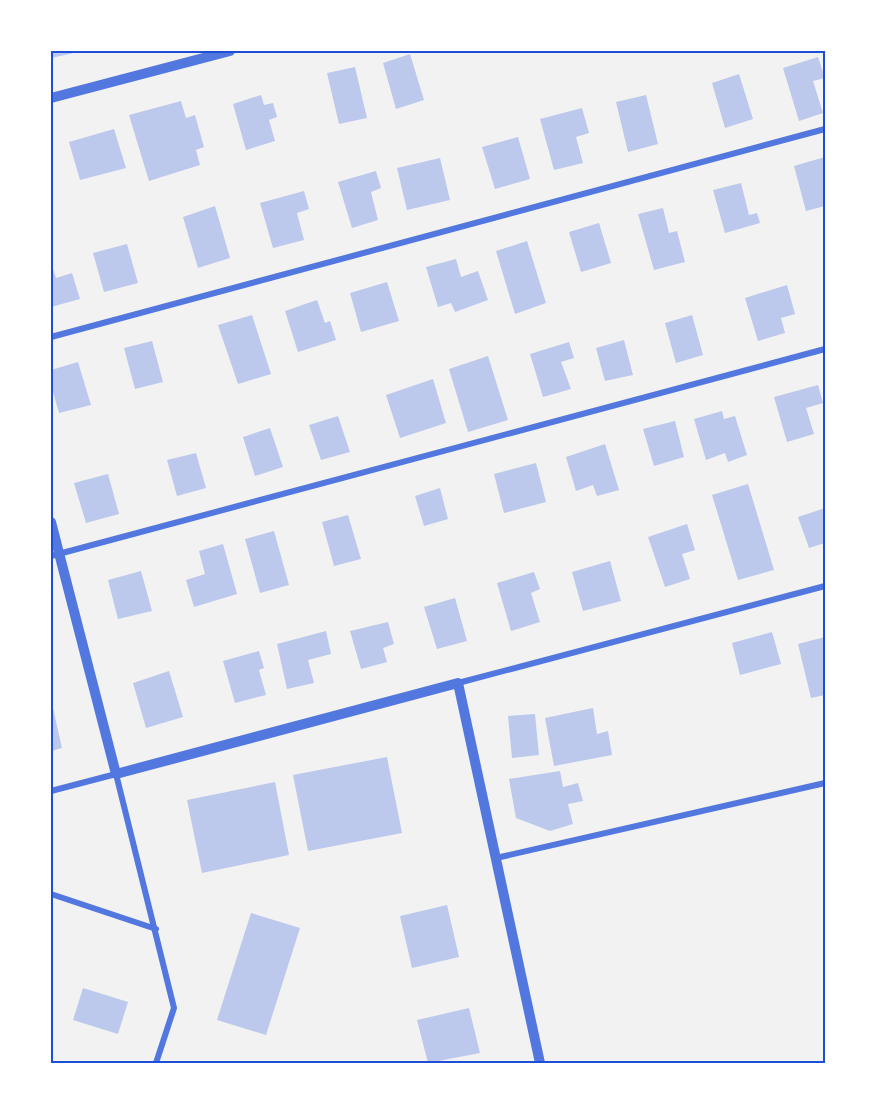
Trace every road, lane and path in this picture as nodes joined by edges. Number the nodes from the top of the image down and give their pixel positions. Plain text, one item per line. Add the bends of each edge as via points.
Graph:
1 (230, 51) edge
2 (51, 98) edge
3 (825, 129) edge
4 (51, 338) edge
5 (825, 349) edge
6 (51, 522) edge
7 (55, 555) edge
8 (825, 586) edge
9 (458, 683) junction
10 (116, 774) junction
11 (825, 783) edge
12 (51, 791) edge
13 (496, 858) junction
14 (51, 894) edge
15 (156, 928) junction
16 (156, 1063) edge
17 (540, 1063) edge

1 - 2 street
3 - 4 street
5 - 7 street
6 - 7 street
7 - 10 street
8 - 9 street
9 - 10 street
9 - 13 street
10 - 12 street
10 - 15 street
11 - 13 street
13 - 17 street
14 - 15 street
15 - 16 street via 174,1008

